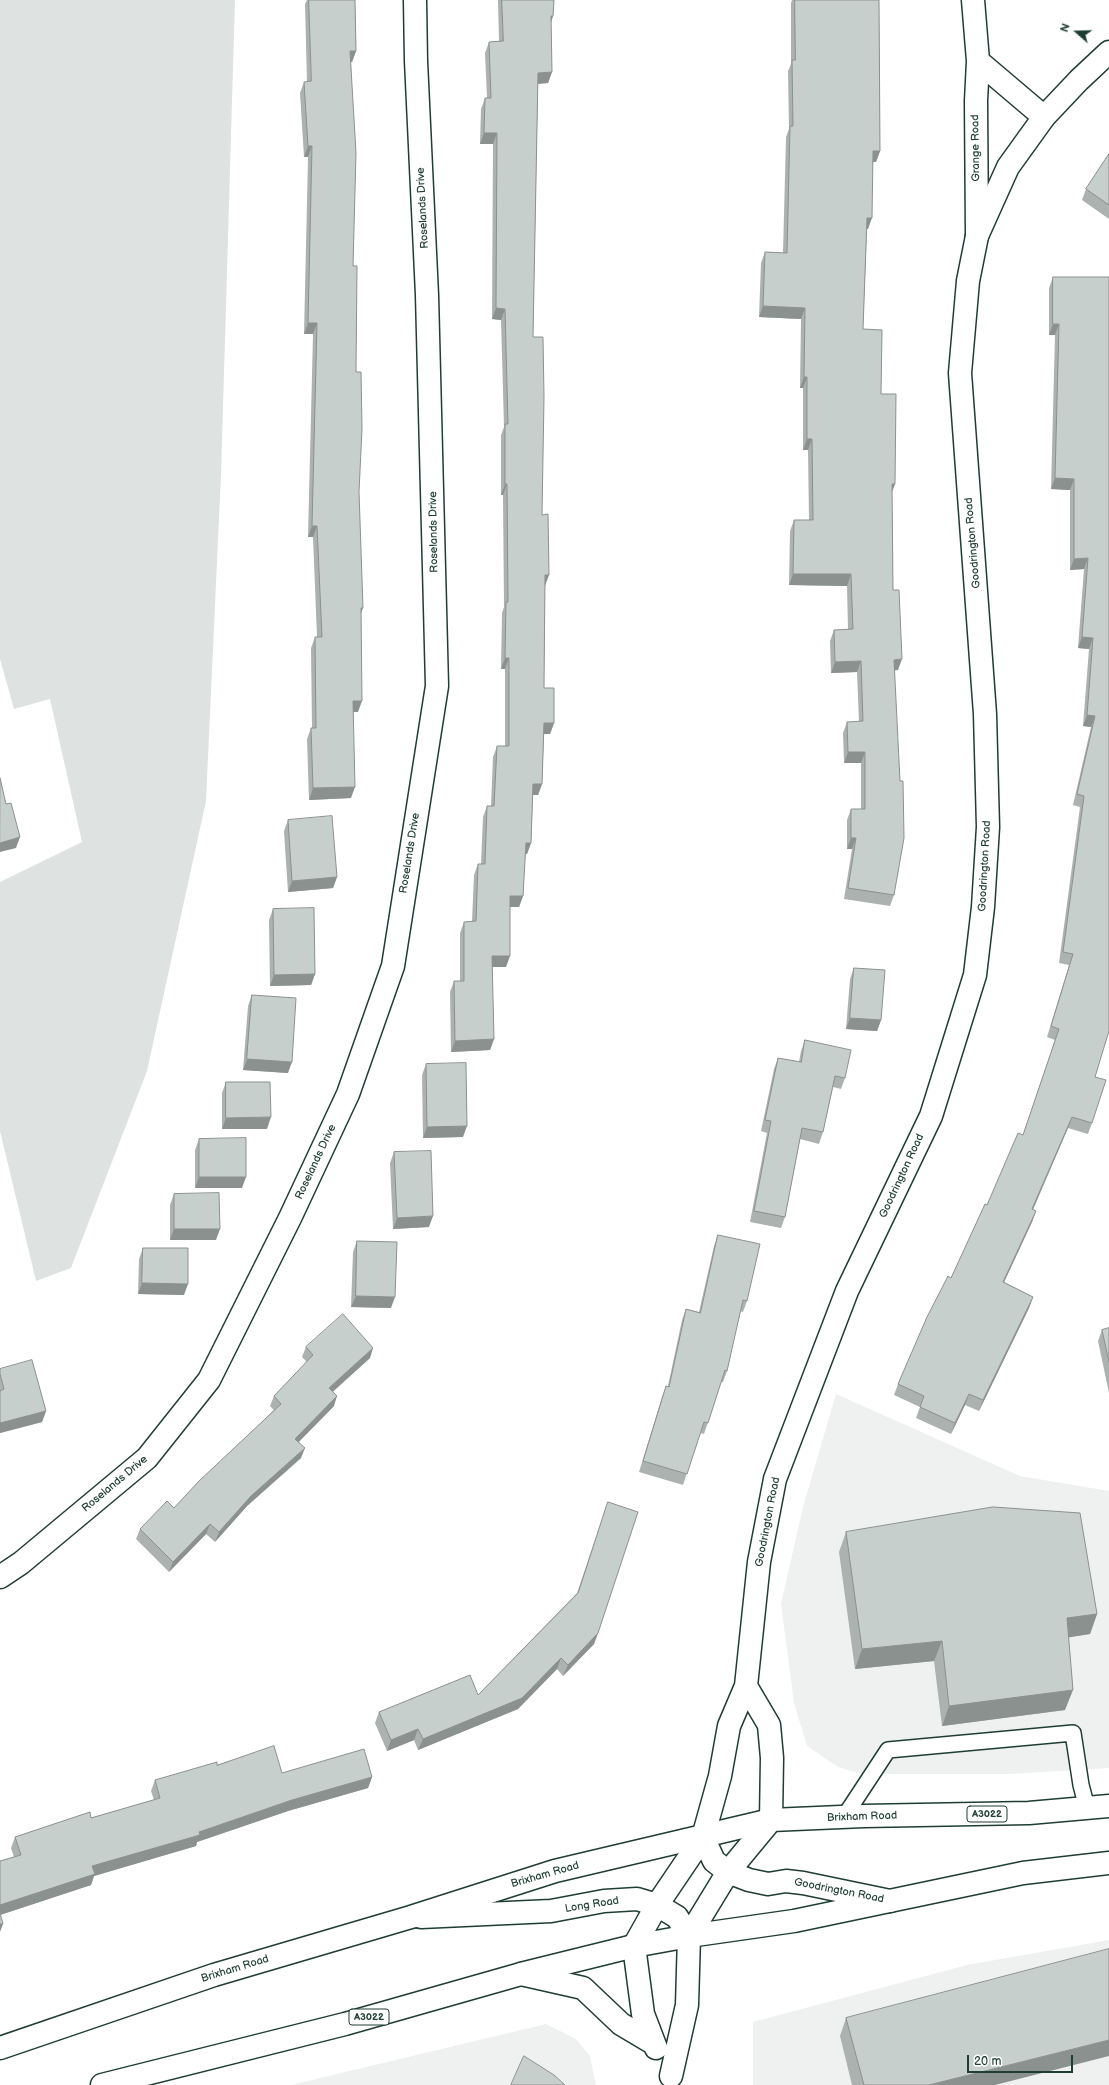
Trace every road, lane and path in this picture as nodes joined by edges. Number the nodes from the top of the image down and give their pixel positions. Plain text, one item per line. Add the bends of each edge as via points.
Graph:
1 (415, 0) edge
2 (973, 0) edge
3 (1109, 52) edge
4 (978, 61) junction
5 (1044, 117) junction
6 (977, 236) junction
7 (0, 1577) edge
8 (746, 1686) junction
9 (1109, 1806) edge
10 (1087, 1808) junction
11 (844, 1817) junction
12 (770, 1820) junction
13 (702, 1837) junction
14 (1109, 1863) edge
15 (728, 1872) junction
16 (890, 1901) junction
17 (656, 1905) junction
18 (411, 1917) junction
19 (689, 1936) junction
20 (634, 1946) junction
21 (521, 1974) junction
22 (653, 2043) junction
23 (0, 2048) edge
24 (671, 2080) edge
25 (102, 2085) edge

1 - 7 street, Roselands Drive via 428,295 427,352 437,686 393,966 348,1094 290,1218 208,1380 147,1458 21,1563
2 - 4 street, Grange Road
3 - 5 street, Goodrington Road
4 - 5 street
4 - 6 street, Grange Road
5 - 6 street, Goodrington Road via 1008,168
6 - 8 street, Goodrington Road via 968,281 960,373 985,714 988,827 975,975 930,1116 847,1291 775,1479 759,1562
8 - 12 street via 768,1725 772,1758
8 - 13 street, Goodrington Road via 729,1726 720,1776
9 - 10 street, Brixham Road / A3022
10 - 11 street, Brixham Road / A3022 via 1029,1813
10 - 11 lane via 1073,1733 888,1750
11 - 12 street, Brixham Road / A3022
12 - 13 street, Brixham Road / A3022
12 - 15 street
13 - 15 street, Goodrington Road via 714,1861
13 - 17 street
13 - 18 street, Brixham Road / A3022 via 555,1871
14 - 16 street, A3022 via 1023,1873
15 - 16 street, Goodrington Road via 768,1884 786,1881 803,1883
15 - 19 street
16 - 19 street, A3022 via 794,1921
17 - 18 street, Long Road via 636,1899 604,1901 551,1911
17 - 19 street, Long Road via 677,1917
17 - 20 street
18 - 23 street, Brixham Road / A3022 via 214,1974
19 - 20 street, A3022
19 - 24 street via 688,2005
20 - 21 street, A3022
20 - 22 street via 643,2014
21 - 22 street via 583,1988 621,2024
21 - 25 street, A3022 via 345,2024
22 - 24 street

